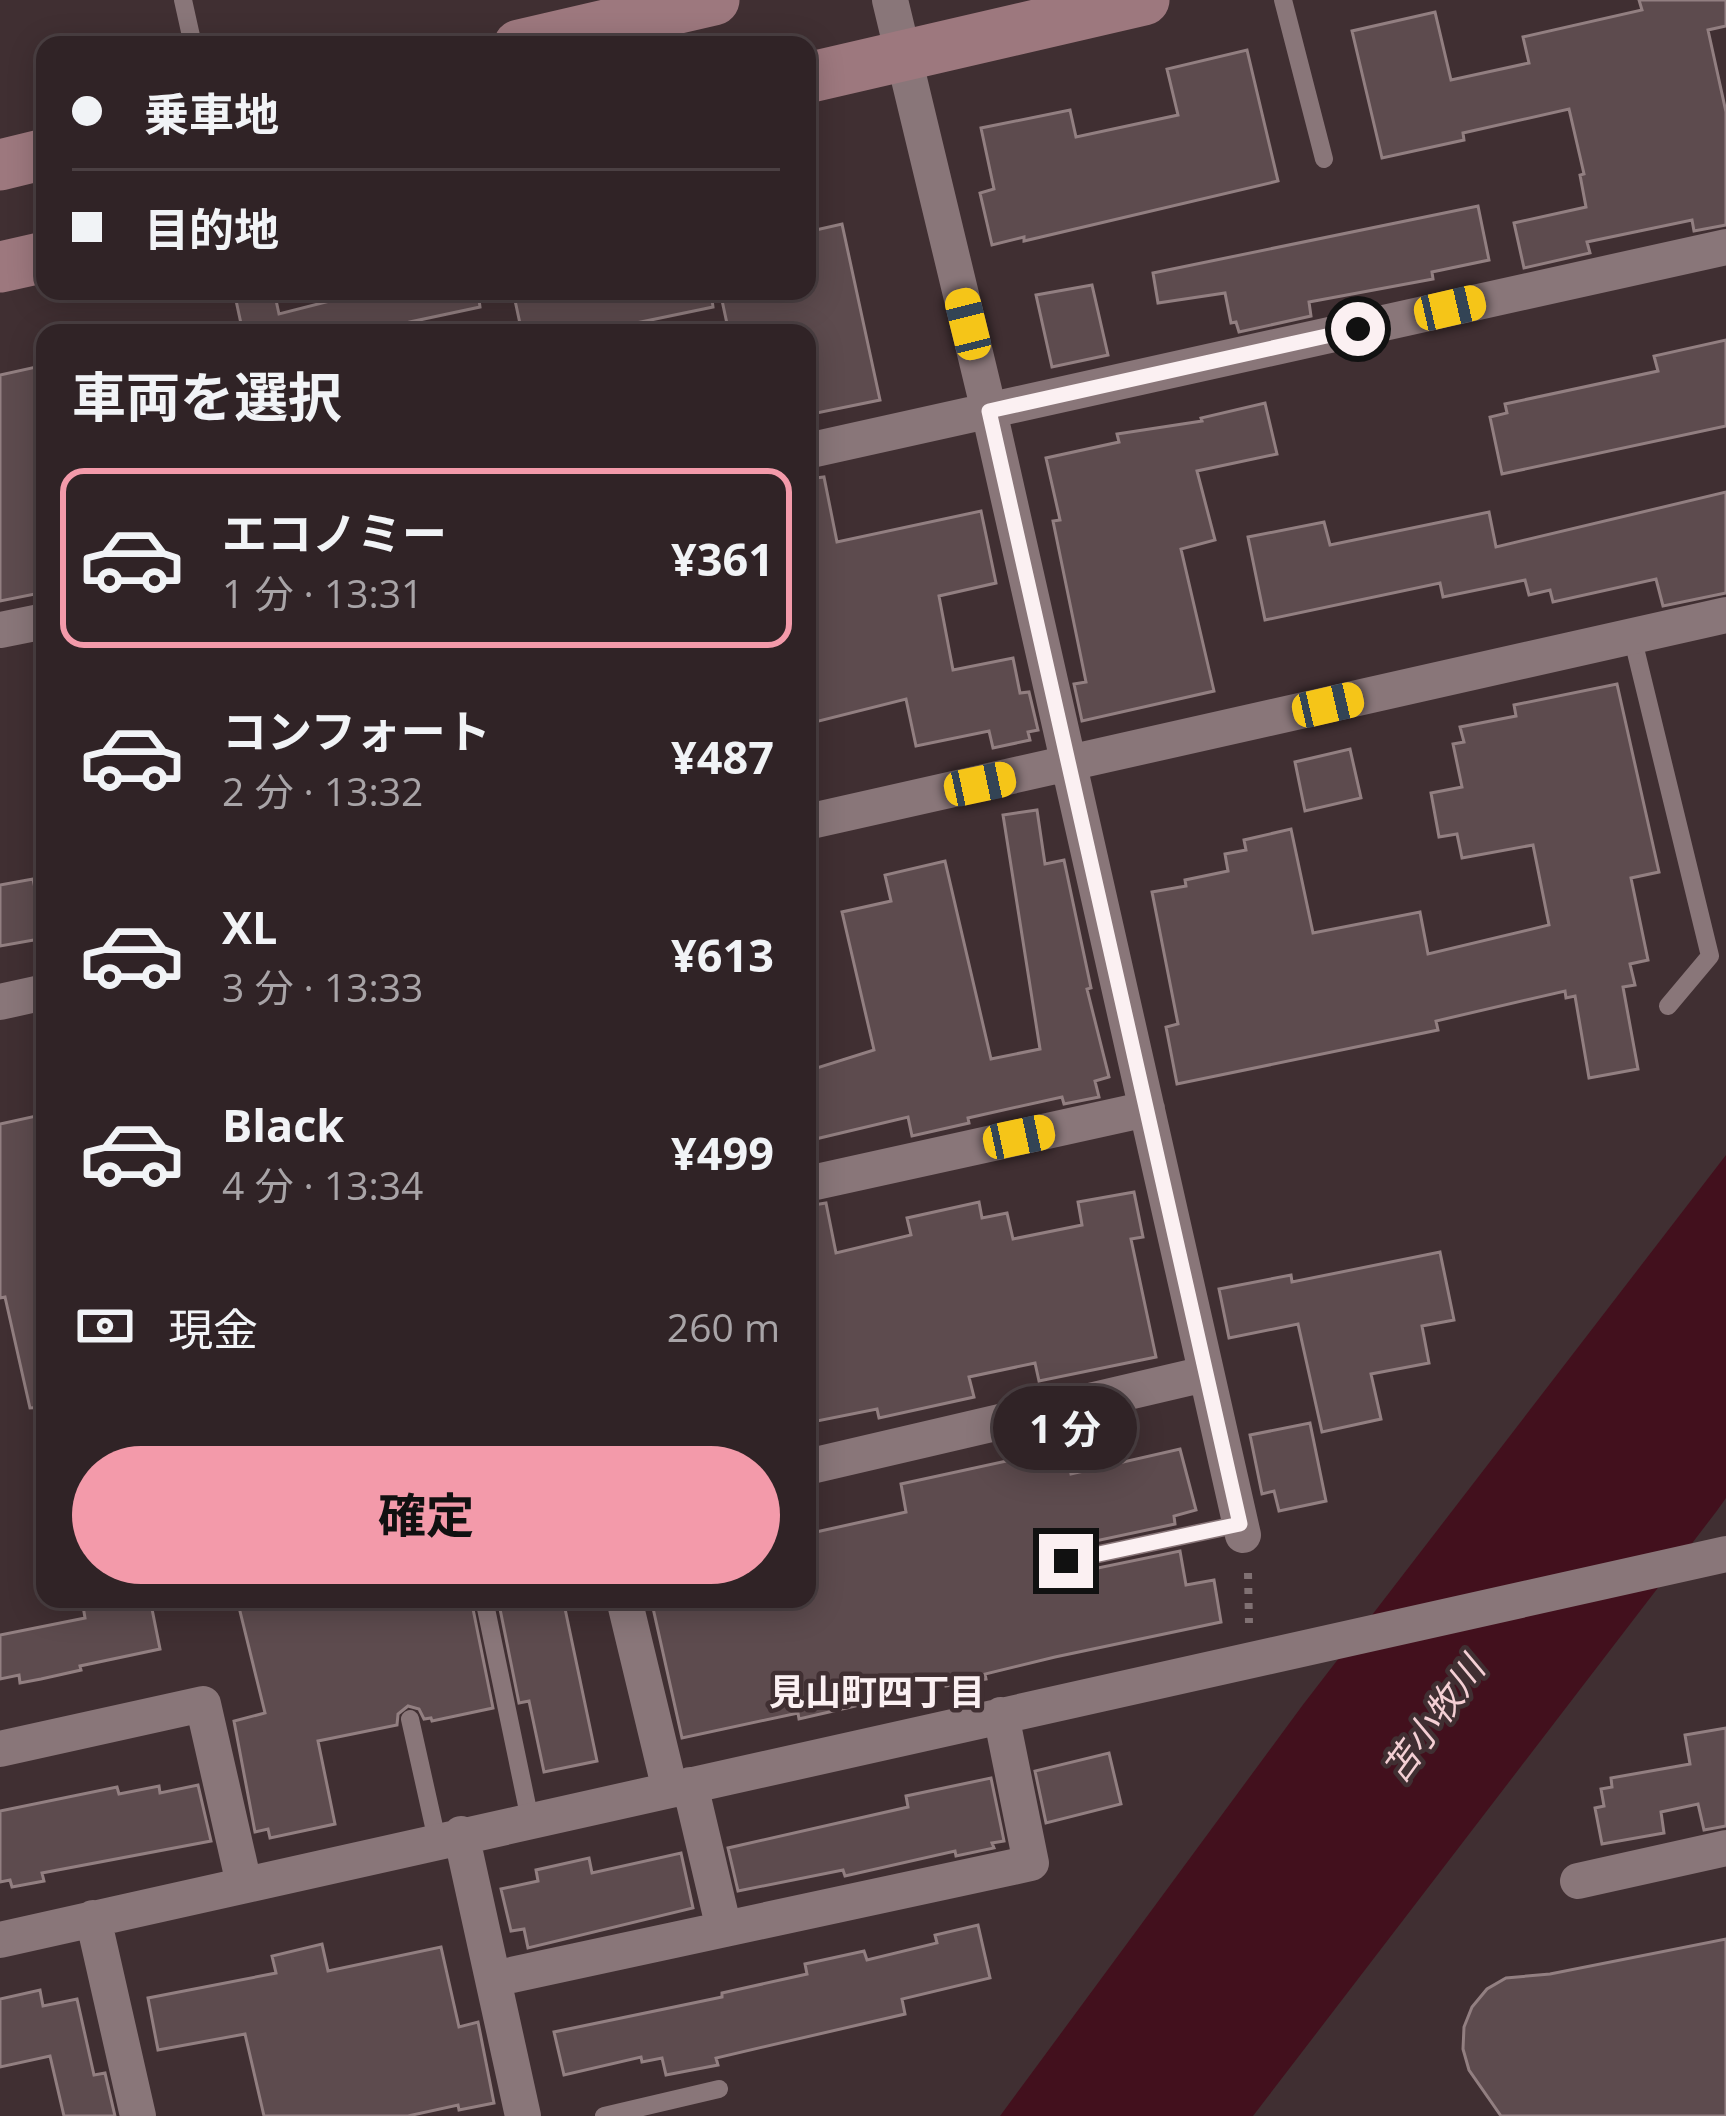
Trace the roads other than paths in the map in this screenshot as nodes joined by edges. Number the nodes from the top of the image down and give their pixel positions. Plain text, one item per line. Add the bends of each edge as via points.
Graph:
1 (183, 0) edge
2 (714, 0) edge
3 (890, 0) edge
4 (1144, 0) edge
5 (1283, 0) edge
6 (1043, 12) edge
7 (192, 36) edge
8 (558, 36) edge
9 (902, 55) junction
10 (816, 76) edge
11 (36, 156) edge
12 (1324, 159) dead end
13 (0, 165) edge
14 (1726, 247) edge
15 (36, 259) edge
16 (0, 267) edge
17 (989, 411) junction
18 (816, 450) edge
19 (1726, 615) edge
20 (36, 623) edge
21 (0, 630) edge
22 (1632, 636) junction
23 (1067, 764) junction
24 (816, 820) edge
25 (36, 994) edge
26 (0, 1002) edge
27 (1668, 1006) dead end
28 (1147, 1109) junction
29 (816, 1182) edge
30 (1204, 1374) junction
31 (816, 1465) edge
32 (1242, 1530) joint
33 (1726, 1554) edge
34 (1066, 1561) dead end
35 (486, 1608) edge
36 (627, 1608) edge
37 (1001, 1715) junction
38 (410, 1719) dead end
39 (0, 1749) edge
40 (680, 1787) junction
41 (530, 1820) junction
42 (449, 1837) junction
43 (1726, 1848) edge
44 (1578, 1881) dead end
45 (244, 1884) junction
46 (93, 1918) junction
47 (724, 1929) junction
48 (0, 1940) edge
49 (493, 1979) junction
50 (718, 2089) dead end
51 (138, 2116) edge
52 (523, 2116) edge
53 (604, 2116) edge

1 - 7 lane
2 - 8 main road
3 - 9 street
4 - 6 main road
5 - 12 lane
6 - 9 main road
9 - 10 main road
9 - 17 street
11 - 13 main road
14 - 17 street
15 - 16 main road
17 - 18 street
17 - 23 street
19 - 22 street
20 - 21 street
22 - 23 street
22 - 27 lane via 1710,956
23 - 24 street
23 - 28 street
25 - 26 street
28 - 29 street
28 - 30 street
30 - 31 street
30 - 32 street
32 - 34 lane
33 - 37 street
35 - 41 lane
36 - 40 street
37 - 40 street
37 - 47 street via 1031,1863
38 - 42 lane
39 - 45 street via 203,1704
40 - 41 street
40 - 47 street
41 - 42 street
42 - 45 street
42 - 49 street
43 - 44 street
45 - 46 street
46 - 48 street
46 - 51 street
47 - 49 street
49 - 52 street
50 - 53 lane

